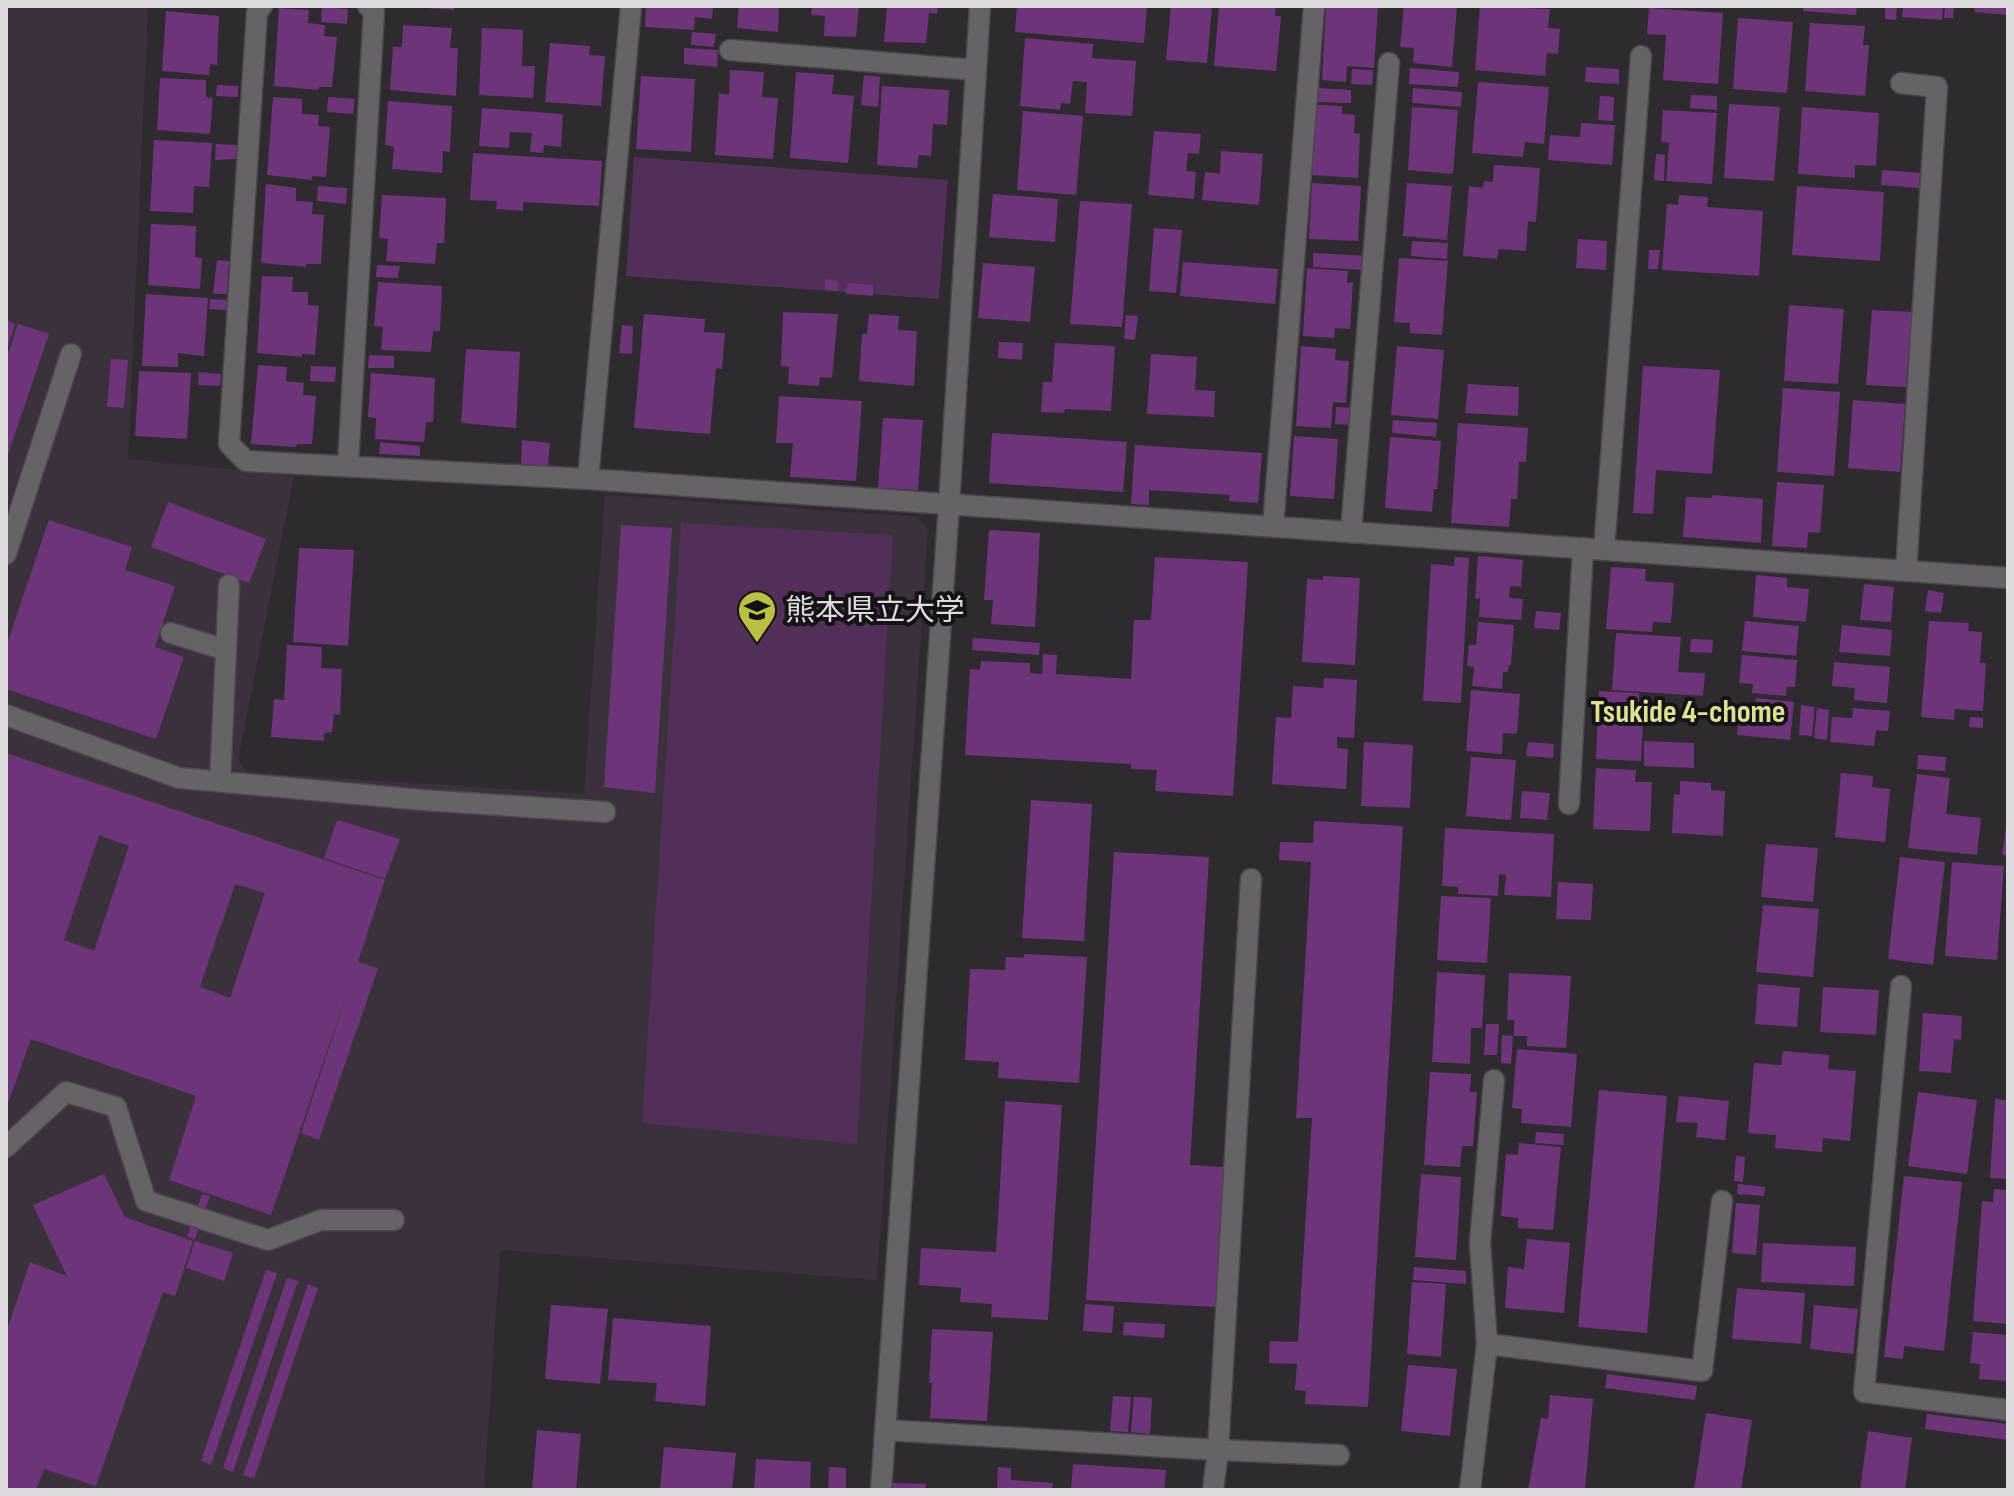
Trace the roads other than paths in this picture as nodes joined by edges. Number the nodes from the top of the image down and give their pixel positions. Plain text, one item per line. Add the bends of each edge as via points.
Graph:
1 (262, 6) edge
2 (368, 6) edge
3 (631, 6) edge
4 (980, 6) edge
5 (1314, 6) edge
6 (730, 50) dead end
7 (1641, 56) dead end
8 (1389, 63) dead end
9 (976, 70) junction
10 (1901, 83) dead end
11 (71, 354) dead end
12 (348, 464) dead end
13 (588, 479) junction
14 (949, 505) junction
15 (1273, 527) junction
16 (1351, 532) junction
17 (1593, 549) junction
18 (6, 554) edge
19 (1906, 571) junction
20 (2008, 578) edge
21 (229, 585) dead end
22 (171, 633) dead end
23 (226, 650) junction
24 (6, 715) edge
25 (220, 782) junction
26 (1569, 804) dead end
27 (605, 812) dead end
28 (1251, 879) dead end
29 (1901, 986) dead end
30 (1494, 1080) dead end
31 (6, 1147) edge
32 (1722, 1201) dead end
33 (394, 1220) dead end
34 (1487, 1344) junction
35 (2008, 1410) edge
36 (885, 1430) junction
37 (1218, 1450) junction
38 (1339, 1455) dead end
39 (881, 1490) edge
40 (1213, 1490) edge
41 (1470, 1490) edge

1 - 13 street via 257,12 229,444 246,461
2 - 12 street via 374,11
3 - 13 street
4 - 9 street
5 - 15 street
6 - 9 street
7 - 17 street
8 - 16 street
9 - 14 street
10 - 19 street via 1937,87
11 - 18 street
13 - 14 street
14 - 15 street
14 - 36 street
15 - 16 street
16 - 17 street
17 - 19 street
17 - 26 street
19 - 20 street
21 - 23 street
22 - 23 street
23 - 25 street
24 - 25 street via 179,778
25 - 27 street
28 - 37 street
29 - 35 street via 1864,1392
30 - 34 street via 1480,1243
31 - 33 street via 66,1092 116,1107 146,1201 268,1240 321,1220
32 - 34 street via 1702,1371
34 - 41 street
36 - 37 street
36 - 39 street
37 - 38 street
37 - 40 street

